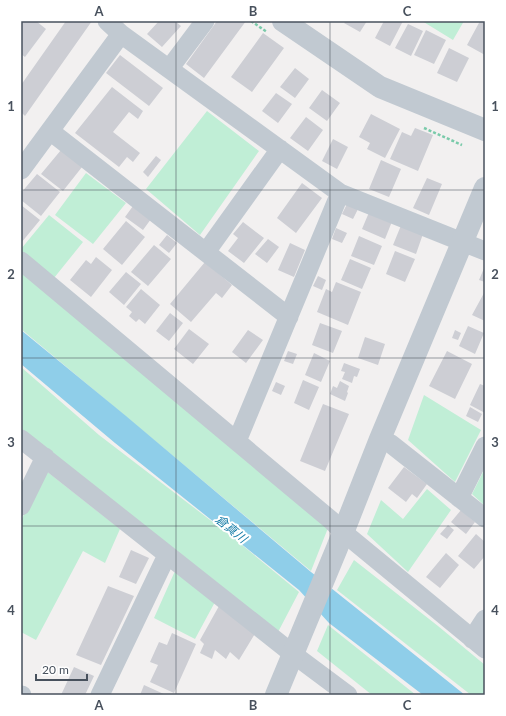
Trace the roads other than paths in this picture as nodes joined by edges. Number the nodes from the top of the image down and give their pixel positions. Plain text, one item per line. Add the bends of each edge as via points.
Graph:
1 (107, 21) edge
2 (205, 21) edge
3 (283, 21) edge
4 (121, 34) junction
5 (169, 69) junction
6 (485, 130) edge
7 (50, 131) junction
8 (280, 149) junction
9 (21, 170) edge
10 (485, 188) edge
11 (340, 192) junction
12 (463, 242) junction
13 (485, 251) edge
14 (206, 252) junction
15 (21, 260) edge
16 (289, 317) junction
17 (21, 439) edge
18 (380, 439) junction
19 (237, 441) junction
20 (485, 446) edge
21 (45, 457) junction
22 (459, 498) junction
23 (21, 506) edge
24 (485, 518) edge
25 (340, 540) junction
26 (168, 555) junction
27 (485, 619) edge
28 (479, 644) edge
29 (297, 646) junction
30 (100, 695) edge
31 (276, 695) edge
32 (348, 695) edge

1 - 4 street
2 - 5 street
3 - 6 street via 380,87
4 - 5 street
4 - 7 street
5 - 8 street
7 - 9 street
7 - 14 street
8 - 11 street
8 - 14 street
10 - 12 street
11 - 12 street
11 - 16 street
12 - 13 street
12 - 18 street
14 - 16 street
15 - 19 street
16 - 19 street
17 - 21 street
18 - 22 street via 392,444
18 - 25 street
19 - 25 street via 326,516
20 - 22 street
21 - 23 street
21 - 26 street
22 - 24 street
25 - 28 street
25 - 29 street
26 - 29 street
26 - 30 street
27 - 28 street
29 - 31 street
29 - 32 street

